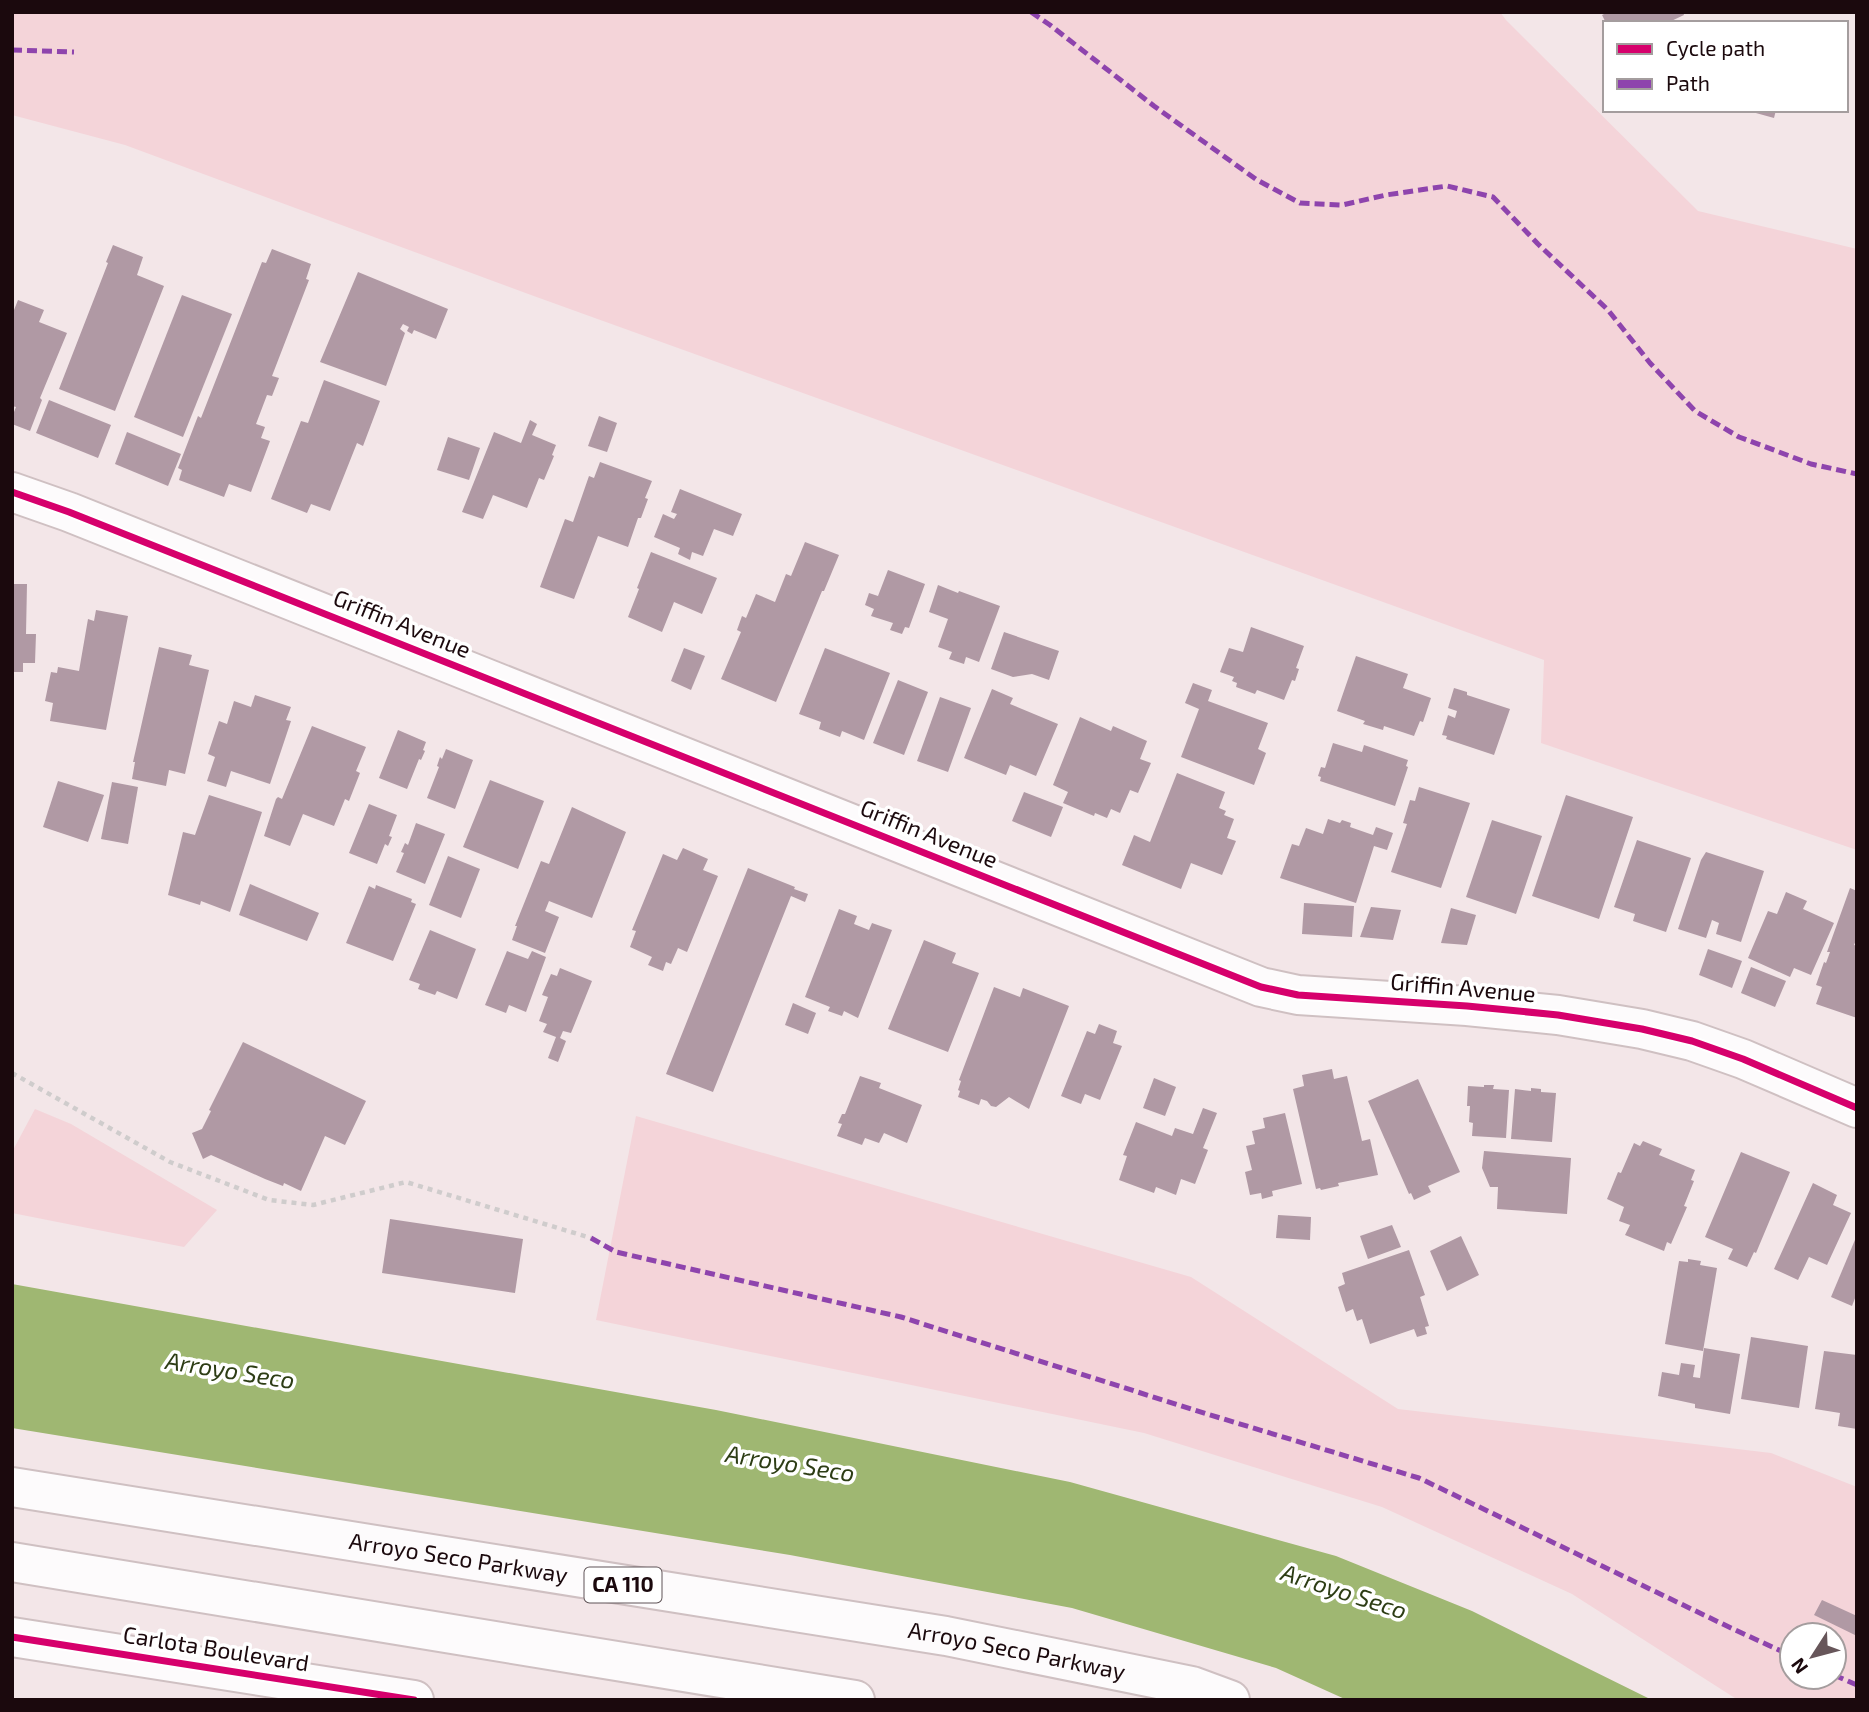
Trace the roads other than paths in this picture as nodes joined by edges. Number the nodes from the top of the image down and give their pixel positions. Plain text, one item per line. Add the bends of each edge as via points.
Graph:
1 (12, 492) edge
2 (1857, 1108) edge
3 (12, 1487) edge
4 (12, 1562) edge
5 (12, 1637) edge
6 (304, 1691) edge
7 (414, 1700) edge
8 (855, 1700) edge
9 (1230, 1700) edge

1 - 2 main road, Griffin Avenue via 1261,987 1298,995 1558,1015 1642,1029 1743,1059
3 - 9 main road, Arroyo Seco Parkway / CA 110 via 946,1636 1192,1686
4 - 8 main road
5 - 6 main road, Carlota Boulevard
6 - 7 main road, Carlota Boulevard

